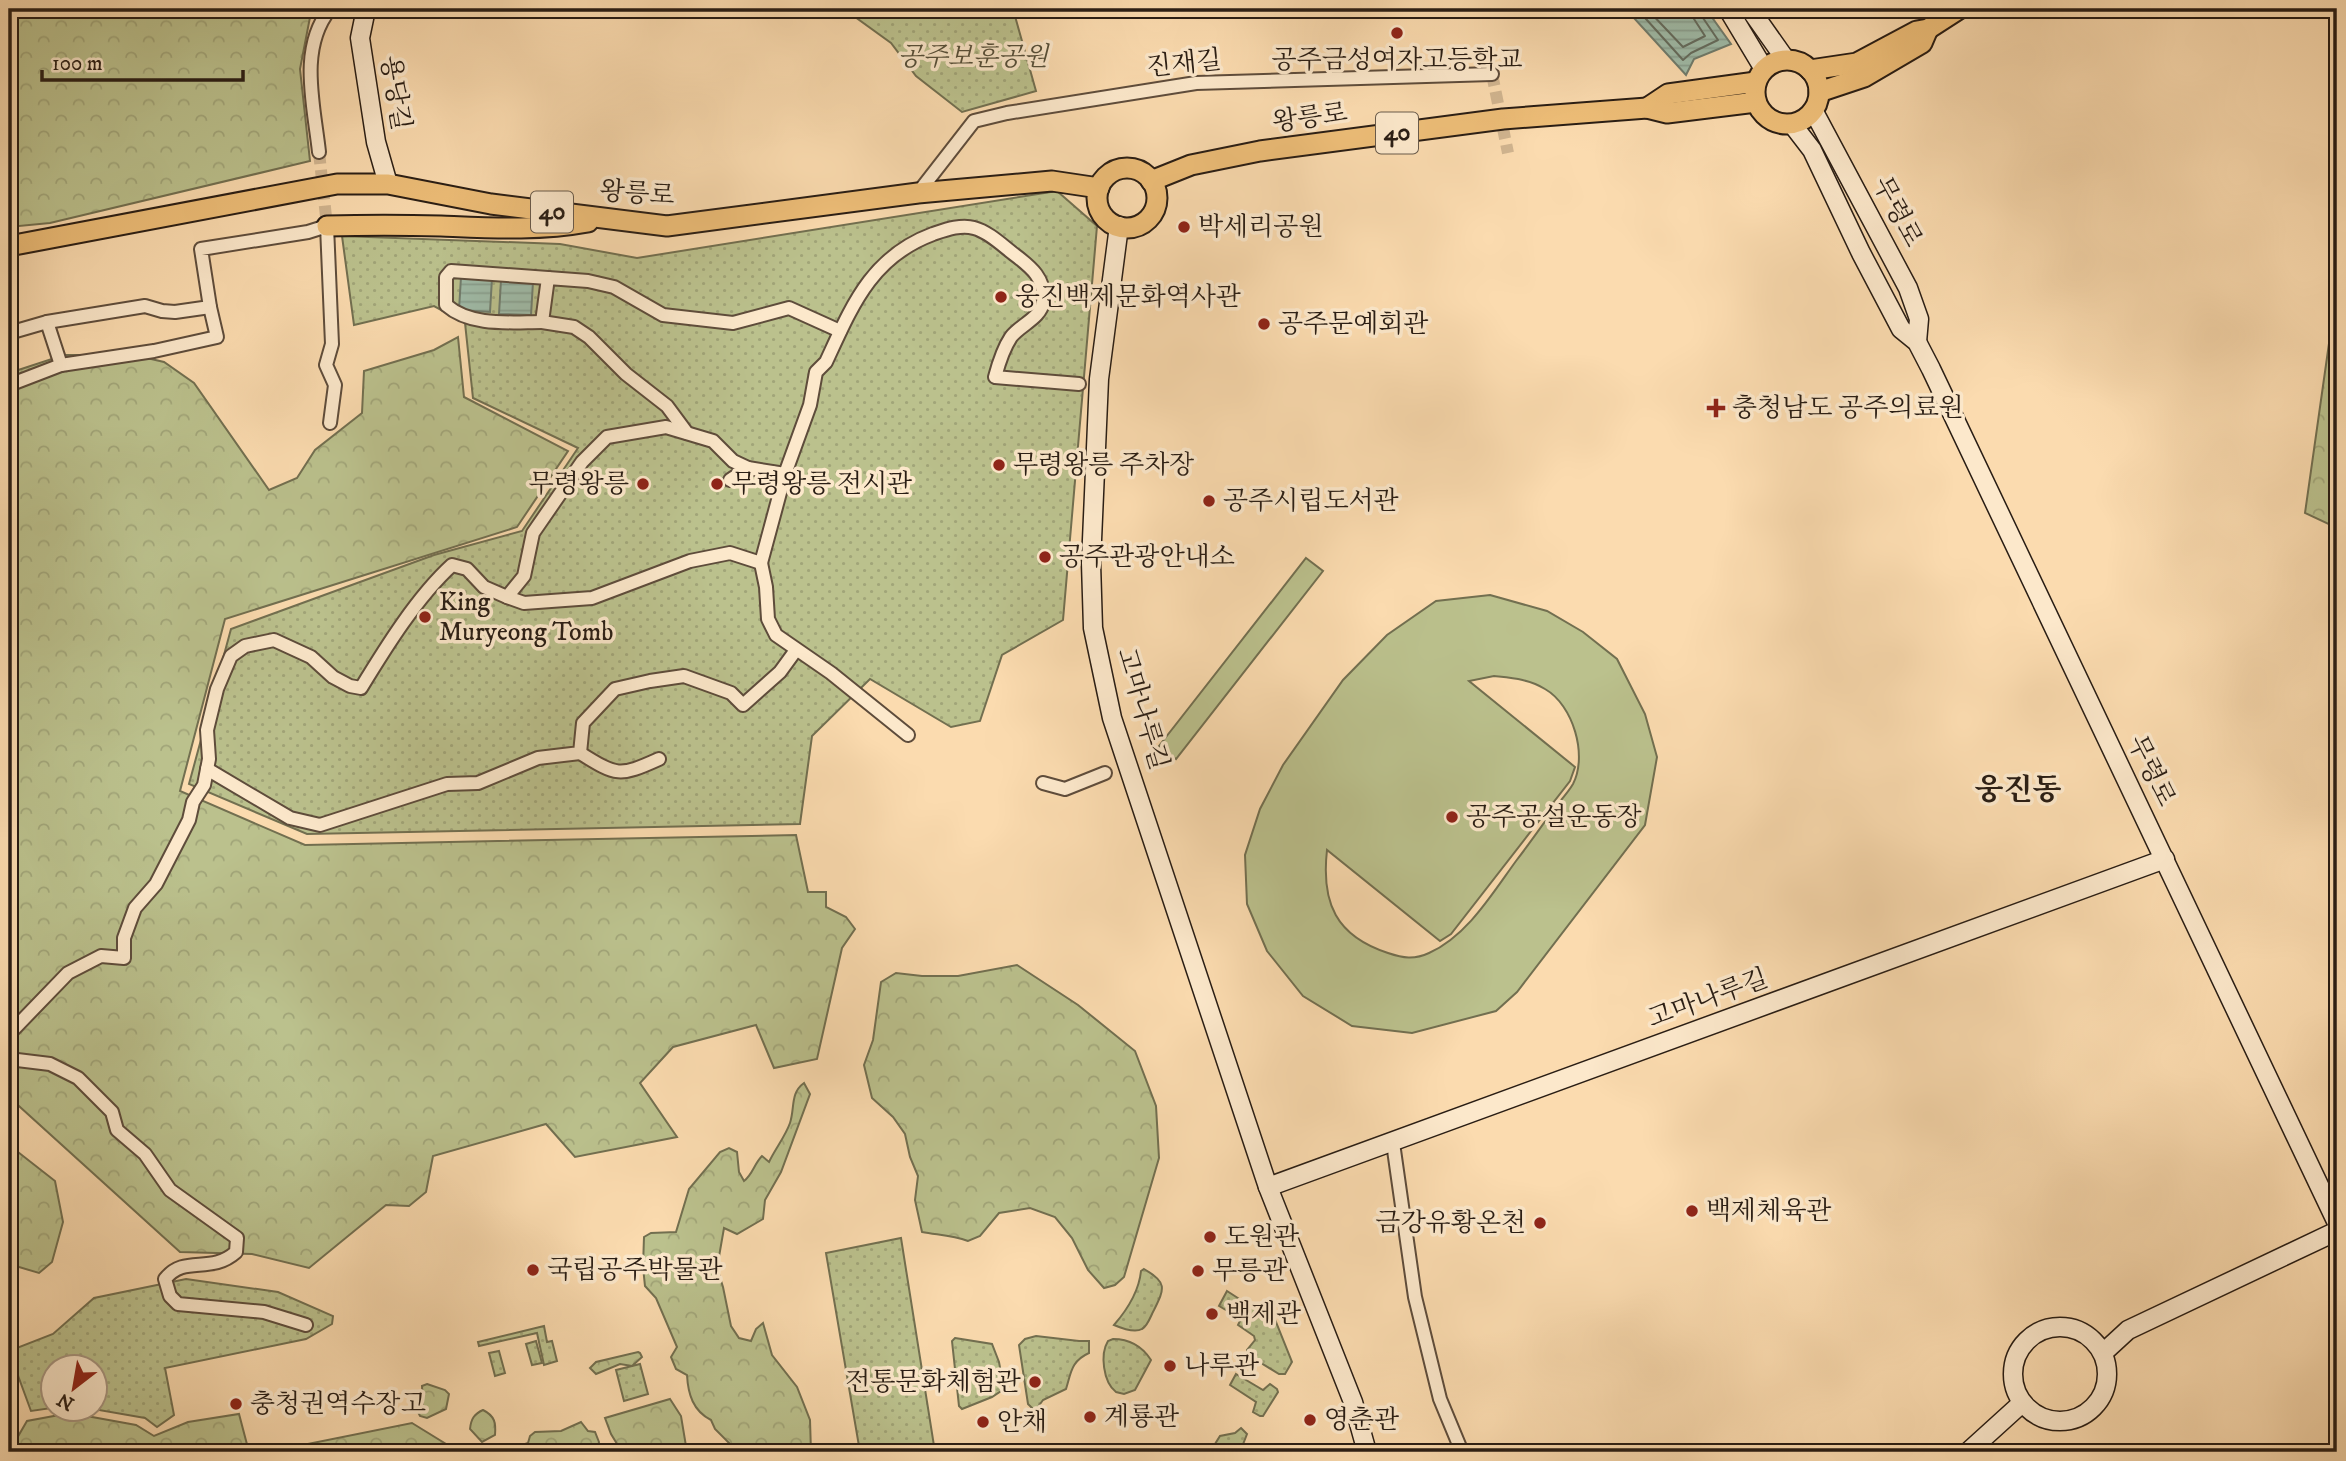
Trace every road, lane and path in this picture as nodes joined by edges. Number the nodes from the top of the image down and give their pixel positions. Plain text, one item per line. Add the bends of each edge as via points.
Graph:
1 (330, 9) edge
2 (366, 9) edge
3 (1728, 9) edge
4 (1750, 9) edge
5 (1959, 9) edge
6 (1928, 29) junction
7 (1786, 60) junction
8 (1810, 70) junction
9 (1492, 74) dead end
10 (1759, 84) junction
11 (1816, 101) junction
12 (1792, 124) junction
13 (319, 152) tunnel mouth
14 (1152, 181) junction
15 (388, 184) junction
16 (1099, 188) junction
17 (918, 193) junction
18 (608, 219) junction
19 (327, 226) junction
20 (1119, 226) junction
21 (9, 246) edge
22 (548, 278) junction
23 (210, 307) junction
24 (47, 322) junction
25 (542, 322) junction
26 (840, 331) junction
27 (9, 333) edge
28 (1917, 342) junction
29 (61, 365) junction
30 (1079, 384) dead end
31 (9, 385) edge
32 (330, 423) dead end
33 (687, 433) junction
34 (748, 468) junction
35 (785, 474) junction
36 (730, 480) dead end
37 (761, 563) junction
38 (508, 597) junction
39 (796, 650) junction
40 (908, 735) dead end
41 (580, 753) junction
42 (659, 759) dead end
43 (207, 769) junction
44 (1105, 773) dead end
45 (1043, 783) dead end
46 (2165, 859) junction
47 (9, 1038) edge
48 (9, 1059) edge
49 (1393, 1143) junction
50 (1268, 1187) junction
51 (2337, 1223) edge
52 (2337, 1231) edge
53 (306, 1325) dead end
54 (2103, 1353) junction
55 (2022, 1403) junction
56 (1367, 1452) edge
57 (1462, 1452) edge
58 (1968, 1452) edge

1 - 13 street via 318,23 311,48
2 - 15 main road, 용당길 via 360,38 376,142
3 - 10 main road
4 - 7 main road
5 - 6 main road
6 - 8 main road via 1857,64
6 - 11 main road via 1922,43
7 - 8 main road
7 - 10 main road, 40 via 1778,61
8 - 11 main road via 1818,84
9 - 17 street, 진재길 via 1196,83 1007,113 974,121
10 - 12 main road via 1766,117
10 - 14 main road, 왕릉로 / 40 via 1667,113 1647,108 1503,119 1260,151 1191,165
11 - 12 main road via 1807,117
11 - 28 main road, 무령로 via 1908,288 1919,318
12 - 28 main road, 무령로 via 1812,150 1901,329
14 - 16 main road via 1141,171 1121,168
14 - 20 main road via 1157,195 1153,214 1138,225
15 - 18 main road, 왕릉로 / 40 via 491,204
15 - 21 main road, 왕릉로 / 40 via 337,184
16 - 17 main road, 왕릉로 / 40 via 1052,181
16 - 20 main road via 1099,207
17 - 18 main road, 왕릉로 / 40 via 667,226
18 - 19 main road via 558,228 501,230
19 - 23 street via 201,249
19 - 32 street via 332,344 326,365 335,385
20 - 50 main road, 고마나루길 via 1099,379 1091,563 1093,628 1112,718
22 - 25 street
22 - 25 street via 451,271 446,277 446,306 455,313 480,320
22 - 26 street via 614,287 663,316 733,323 789,309
23 - 24 street via 175,312 145,306
23 - 29 street via 217,337
24 - 27 street
24 - 29 street
25 - 33 street via 574,327 589,337 667,406
26 - 30 street via 866,285 888,259 909,243 949,228 974,227 1041,279 1043,303 1013,335 995,377
26 - 35 street via 826,362 816,372 810,405
28 - 46 main road, 무령로
29 - 31 street
33 - 34 street via 713,441 733,461
33 - 38 street via 666,427 607,436 582,462 533,533 524,576
34 - 35 street
34 - 36 street
35 - 37 street
37 - 38 street via 730,553 690,561 592,598 524,603
37 - 39 street via 768,619 776,635
38 - 43 street via 484,587 467,569 452,565 396,634 361,688 333,677 311,657 274,640 245,646 231,656 217,688 208,730
39 - 40 street
39 - 41 street via 780,672 743,705 731,693 684,676 615,689 583,723
41 - 42 street via 606,769 629,773
41 - 43 street via 538,758 478,783 447,784 320,825 290,818
43 - 47 street via 168,863 135,908 124,938 124,958 100,956 68,973
44 - 45 street via 1065,789
46 - 49 main road, 고마나루길
46 - 51 main road, 무령로
48 - 53 street via 50,1064 78,1078 112,1112 117,1130 145,1154 170,1190 237,1238 236,1252 227,1261 173,1269 166,1279 167,1289 178,1304 264,1312
49 - 50 main road, 고마나루길
49 - 57 street via 1415,1297 1440,1399
50 - 56 main road, 고마나루길 via 1353,1402
52 - 54 main road via 2129,1330
54 - 55 main road via 2107,1383 2097,1404 2078,1418 2048,1420
54 - 55 main road via 2080,1331 2057,1327 2035,1334 2015,1358 2012,1374
55 - 58 main road

